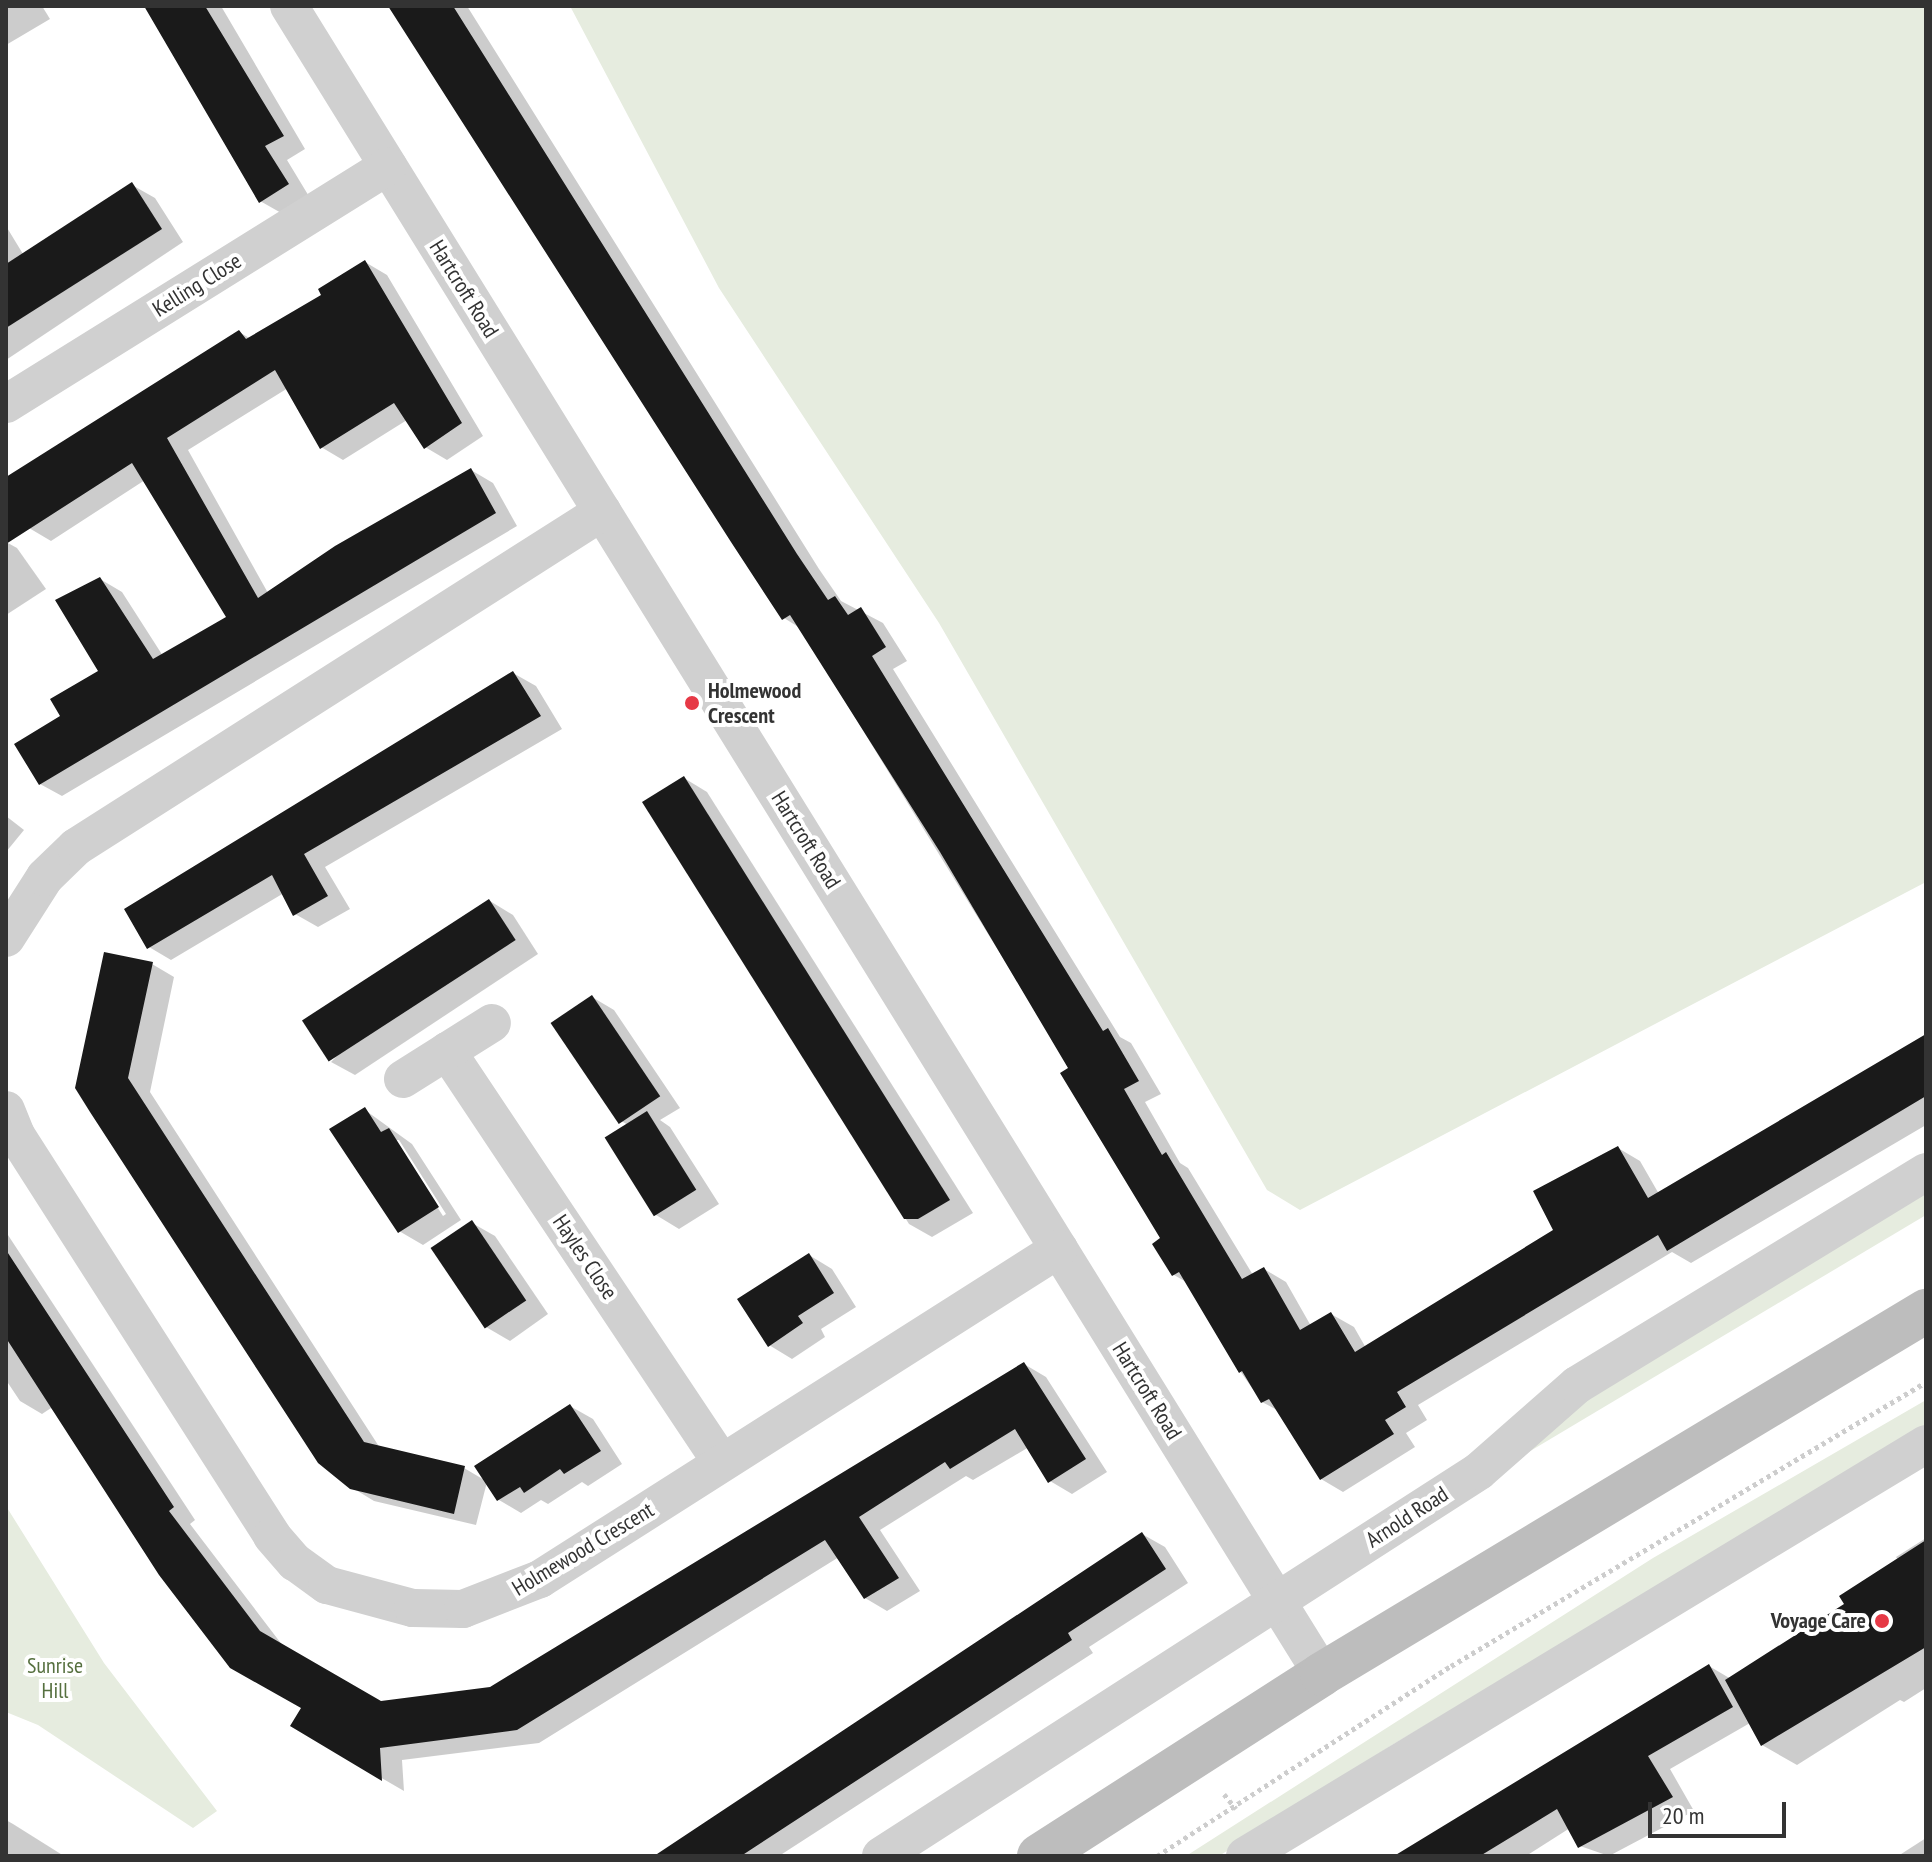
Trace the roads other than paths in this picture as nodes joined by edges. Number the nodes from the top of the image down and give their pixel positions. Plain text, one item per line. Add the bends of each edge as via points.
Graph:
1 (289, 6) edge
2 (388, 166) junction
3 (6, 404) edge
4 (602, 512) junction
5 (6, 938) edge
6 (492, 1023) dead end
7 (447, 1051) junction
8 (403, 1079) dead end
9 (6, 1110) edge
10 (1926, 1172) edge
11 (1059, 1249) junction
12 (1926, 1311) edge
13 (1926, 1444) edge
14 (722, 1463) junction
15 (1277, 1601) junction
16 (1322, 1674) junction
17 (881, 1856) edge
18 (1039, 1856) edge
19 (1245, 1856) edge

1 - 2 street, Hartcroft Road
2 - 3 street, Kelling Close
2 - 4 street, Hartcroft Road
4 - 5 street via 89,838 45,877
4 - 11 street, Hartcroft Road
6 - 7 street
7 - 8 street
7 - 14 street, Hayles Close
9 - 14 street, Holmewood Crescent via 16,1135 272,1536 327,1585 413,1608 463,1609 503,1597
10 - 15 street, Arnold Road via 1577,1385 1479,1471
11 - 14 street, Holmewood Crescent
11 - 15 street, Hartcroft Road
12 - 16 main road
13 - 19 street
15 - 16 street, Hartcroft Road
15 - 17 street, Arnold Road
16 - 18 main road

